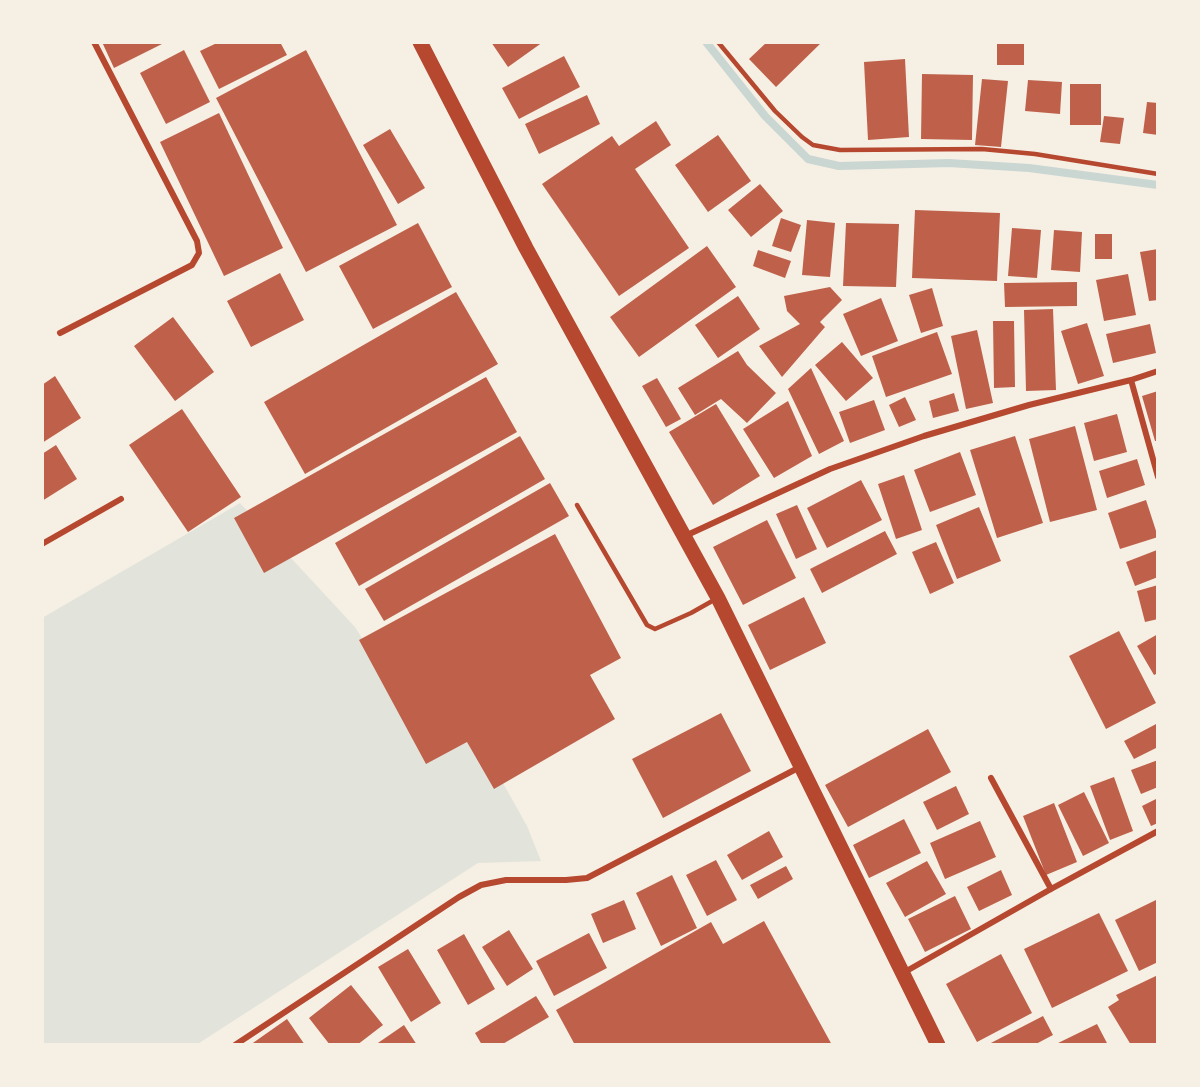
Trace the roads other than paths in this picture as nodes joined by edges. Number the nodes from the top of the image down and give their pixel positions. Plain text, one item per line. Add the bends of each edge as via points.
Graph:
1 (94, 42) edge
2 (420, 42) edge
3 (718, 42) edge
4 (1158, 174) edge
5 (60, 333) dead end
6 (1158, 371) edge
7 (1131, 380) junction
8 (1158, 477) edge
9 (121, 500) dead end
10 (577, 505) dead end
11 (685, 536) junction
12 (42, 544) edge
13 (718, 598) junction
14 (800, 766) junction
15 (991, 778) dead end
16 (1158, 831) edge
17 (1051, 889) junction
18 (902, 974) junction
19 (235, 1045) edge
20 (938, 1045) edge

1 - 5 street via 197,241 199,253 192,265
2 - 11 main road via 526,248
3 - 4 lane via 775,111 813,145 840,150 982,149
6 - 7 street
7 - 8 street
7 - 11 street via 924,436 830,469
9 - 12 street
10 - 13 lane via 647,625 655,629
11 - 13 main road
13 - 14 main road
14 - 18 main road
14 - 19 street via 587,878 506,880 481,885
15 - 17 street
16 - 17 street
17 - 18 street
18 - 20 main road

